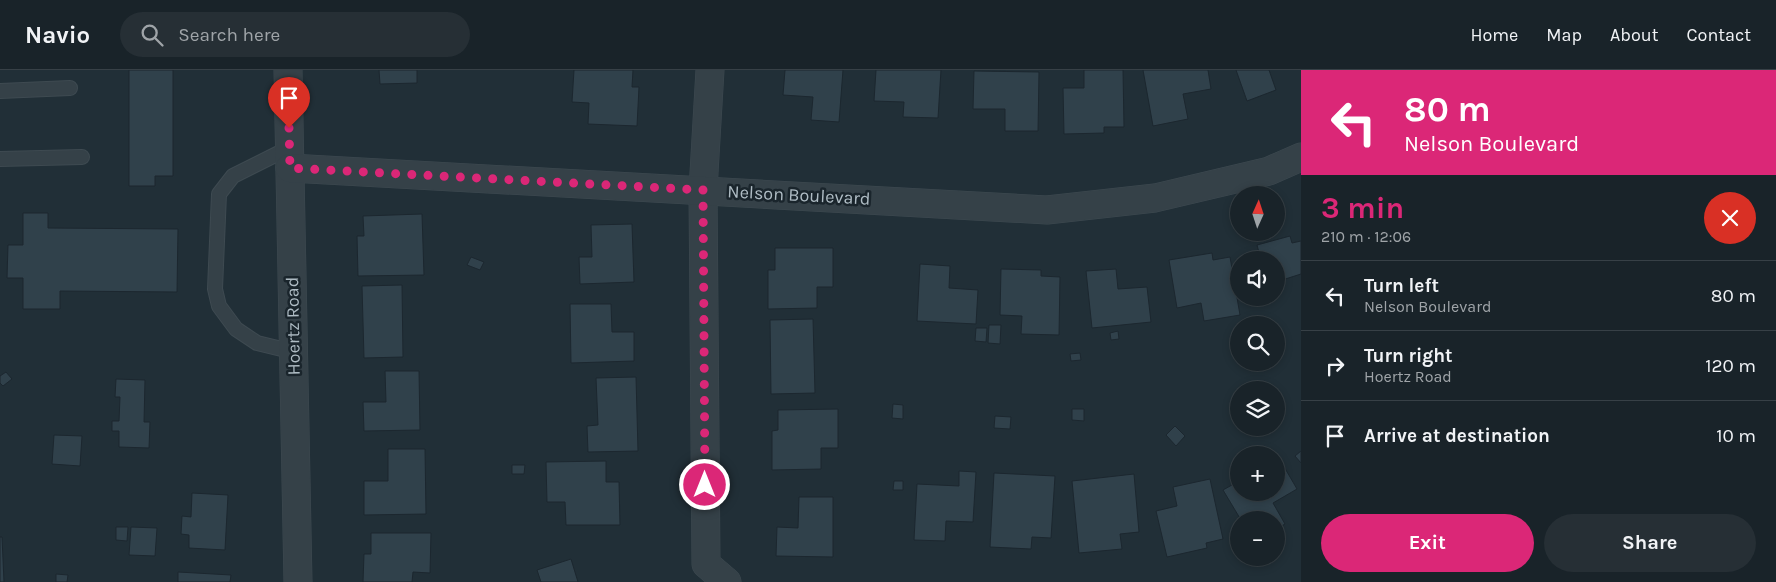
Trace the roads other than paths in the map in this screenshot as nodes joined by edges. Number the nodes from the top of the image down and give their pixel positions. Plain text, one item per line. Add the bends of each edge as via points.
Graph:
1 (288, 70) edge
2 (710, 70) edge
3 (70, 88) dead end
4 (0, 91) edge
5 (82, 157) dead end
6 (1301, 157) edge
7 (0, 158) edge
8 (290, 158) junction
9 (703, 190) junction
10 (294, 352) junction
11 (298, 582) edge
12 (727, 582) edge

1 - 8 street, Hoertz Road
2 - 9 street
3 - 4 lane
5 - 7 lane
6 - 9 street, Nelson Boulevard via 1269,171 1155,198 1047,210
8 - 9 street, Nelson Boulevard
8 - 10 street, Hoertz Road
8 - 10 lane via 232,176 219,194 215,289 220,306 236,329 257,343
9 - 12 street via 706,564
10 - 11 street, Hoertz Road

